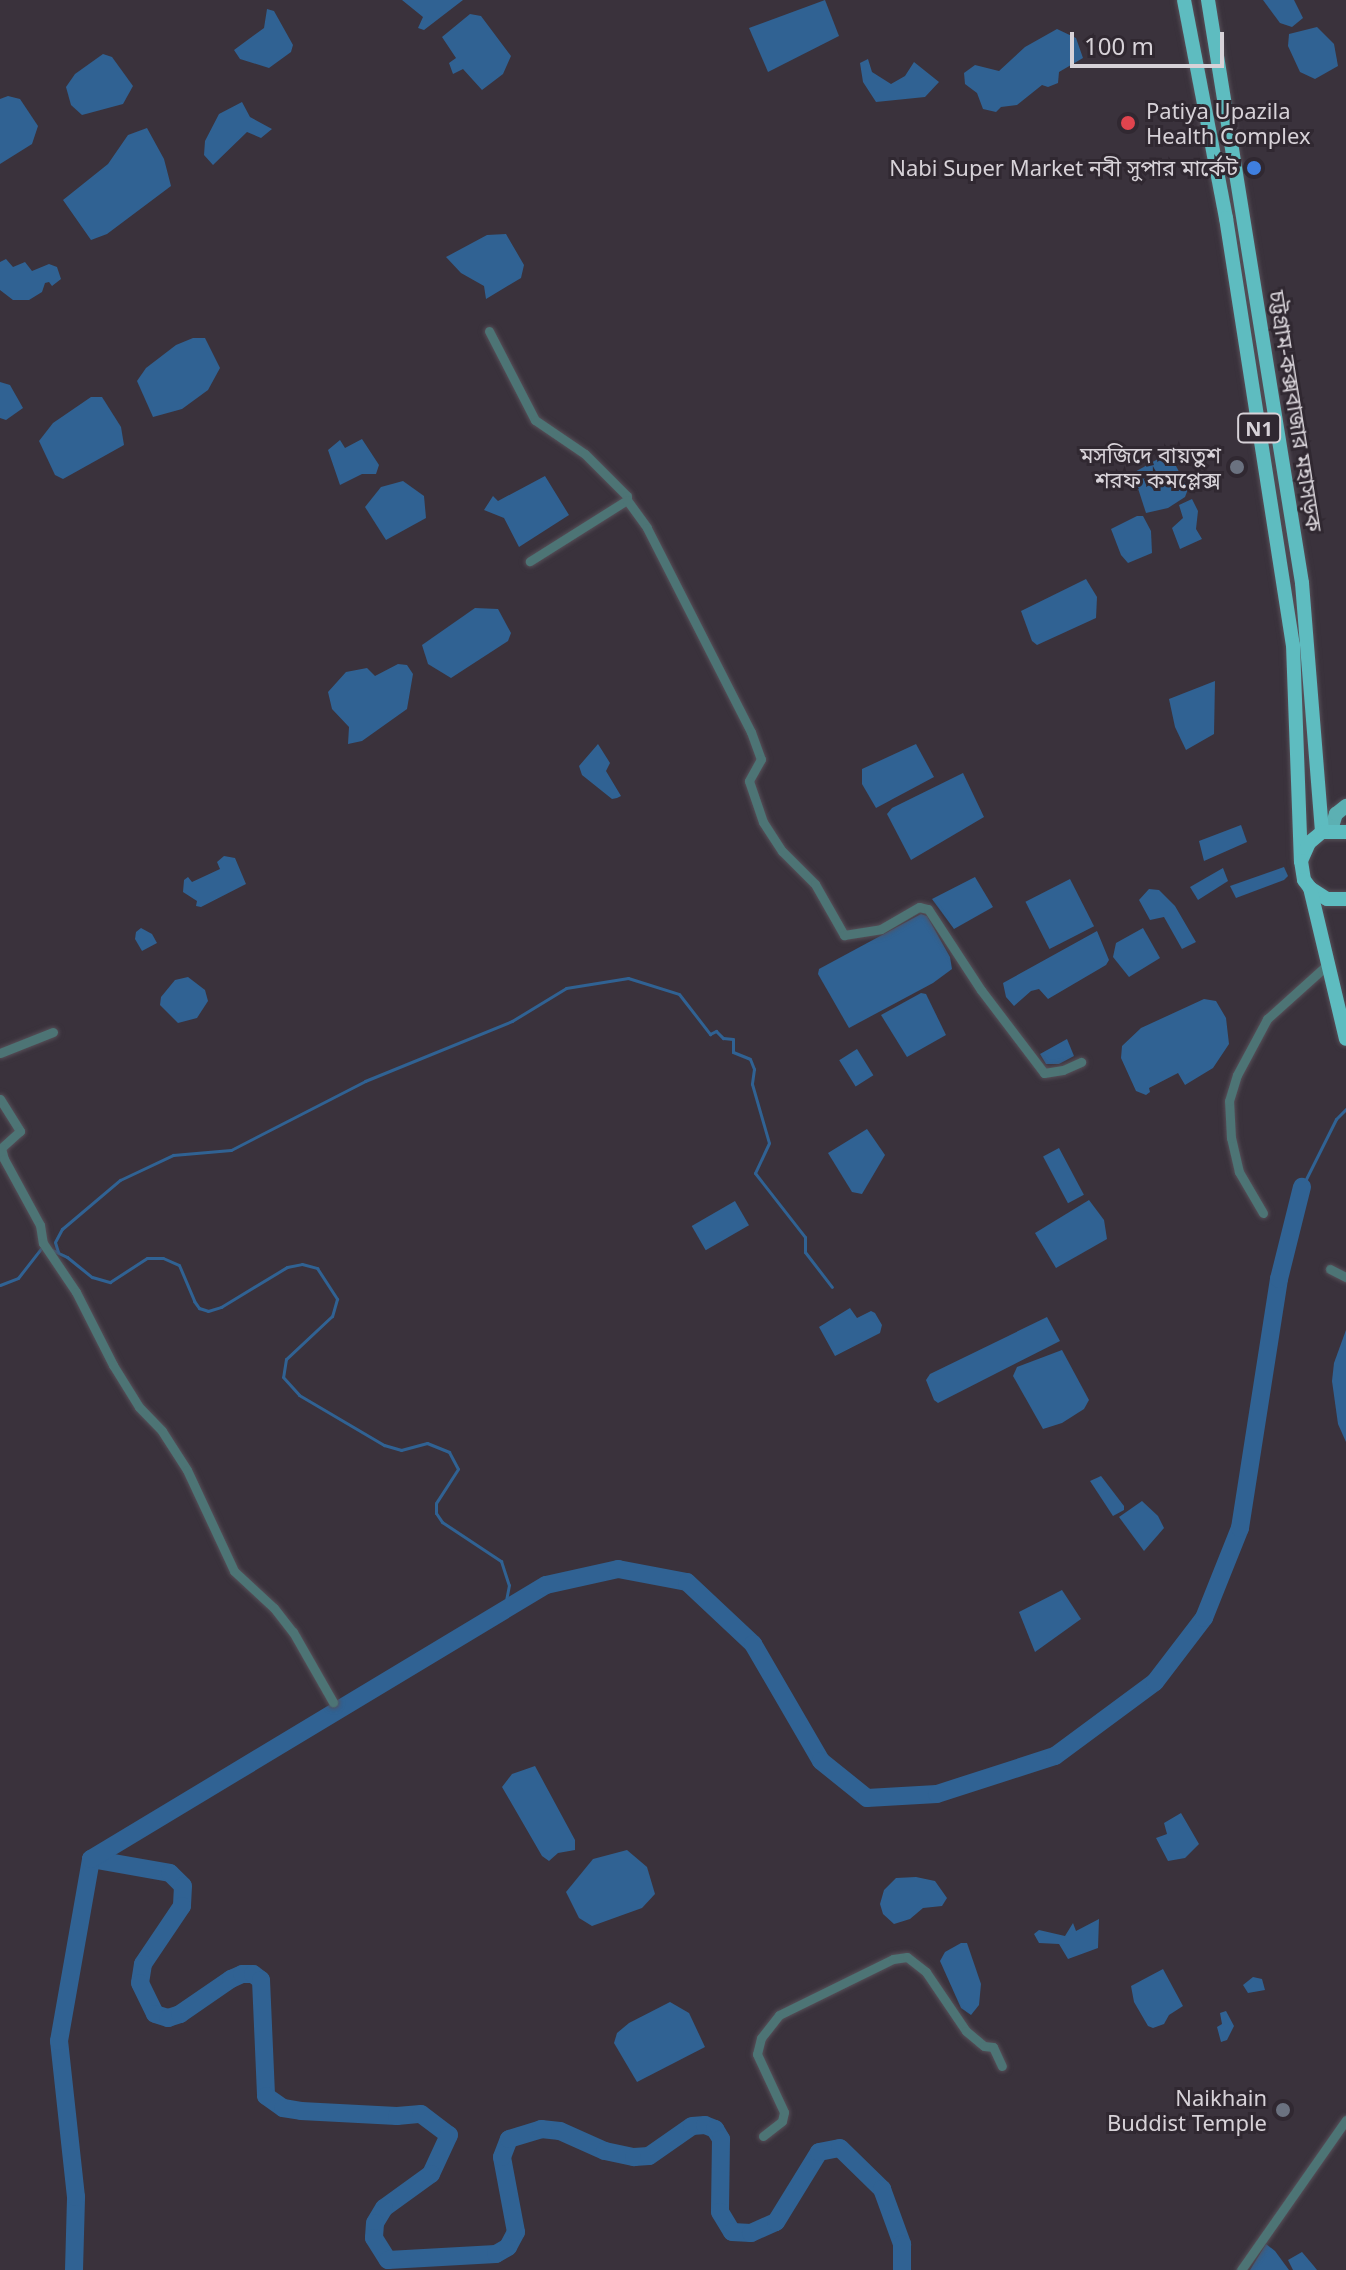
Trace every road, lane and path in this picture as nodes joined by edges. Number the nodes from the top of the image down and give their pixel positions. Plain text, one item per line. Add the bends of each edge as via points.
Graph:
1 (1184, 0) edge
2 (1208, 0) edge
3 (489, 331) dead end
4 (627, 500) junction
5 (530, 561) dead end
6 (1346, 806) edge
7 (1333, 831) edge
8 (1301, 861) junction
9 (1310, 888) junction
10 (1346, 899) edge
11 (1328, 964) junction
12 (53, 1032) dead end
13 (1346, 1038) edge
14 (0, 1053) edge
15 (1081, 1062) dead end
16 (0, 1099) edge
17 (1263, 1213) dead end
18 (1330, 1269) dead end
19 (1346, 1277) edge
20 (333, 1702) dead end
21 (1002, 2066) dead end
22 (1346, 2120) edge
23 (763, 2136) dead end
24 (1241, 2270) edge

1 - 8 highway, চট্টগ্রাম-কক্সবাজার মহাসড়ক / N1 via 1226,218 1293,645
2 - 7 highway, চট্টগ্রাম-কক্সবাজার মহাসড়ক / N1 via 1302,583
3 - 4 street via 535,420 585,454
4 - 5 street
4 - 15 street via 647,528 751,732 761,759 749,781 763,822 782,851 815,884 844,935 881,929 919,907 928,909 1044,1073
6 - 7 main road via 1336,814
7 - 8 highway via 1309,843
8 - 9 highway, N1
9 - 10 highway via 1327,899
9 - 11 highway, N1
11 - 13 highway, N1
11 - 17 street via 1267,1019 1229,1101 1239,1172
12 - 14 street
16 - 20 street via 20,1131 1,1148 4,1159 40,1225 43,1243 139,1407 187,1470 234,1571 293,1632
18 - 19 street
21 - 23 street via 993,2047 966,2031 926,1972 907,1957 893,1959 779,2015 761,2038 757,2054 784,2112 782,2121
22 - 24 street

